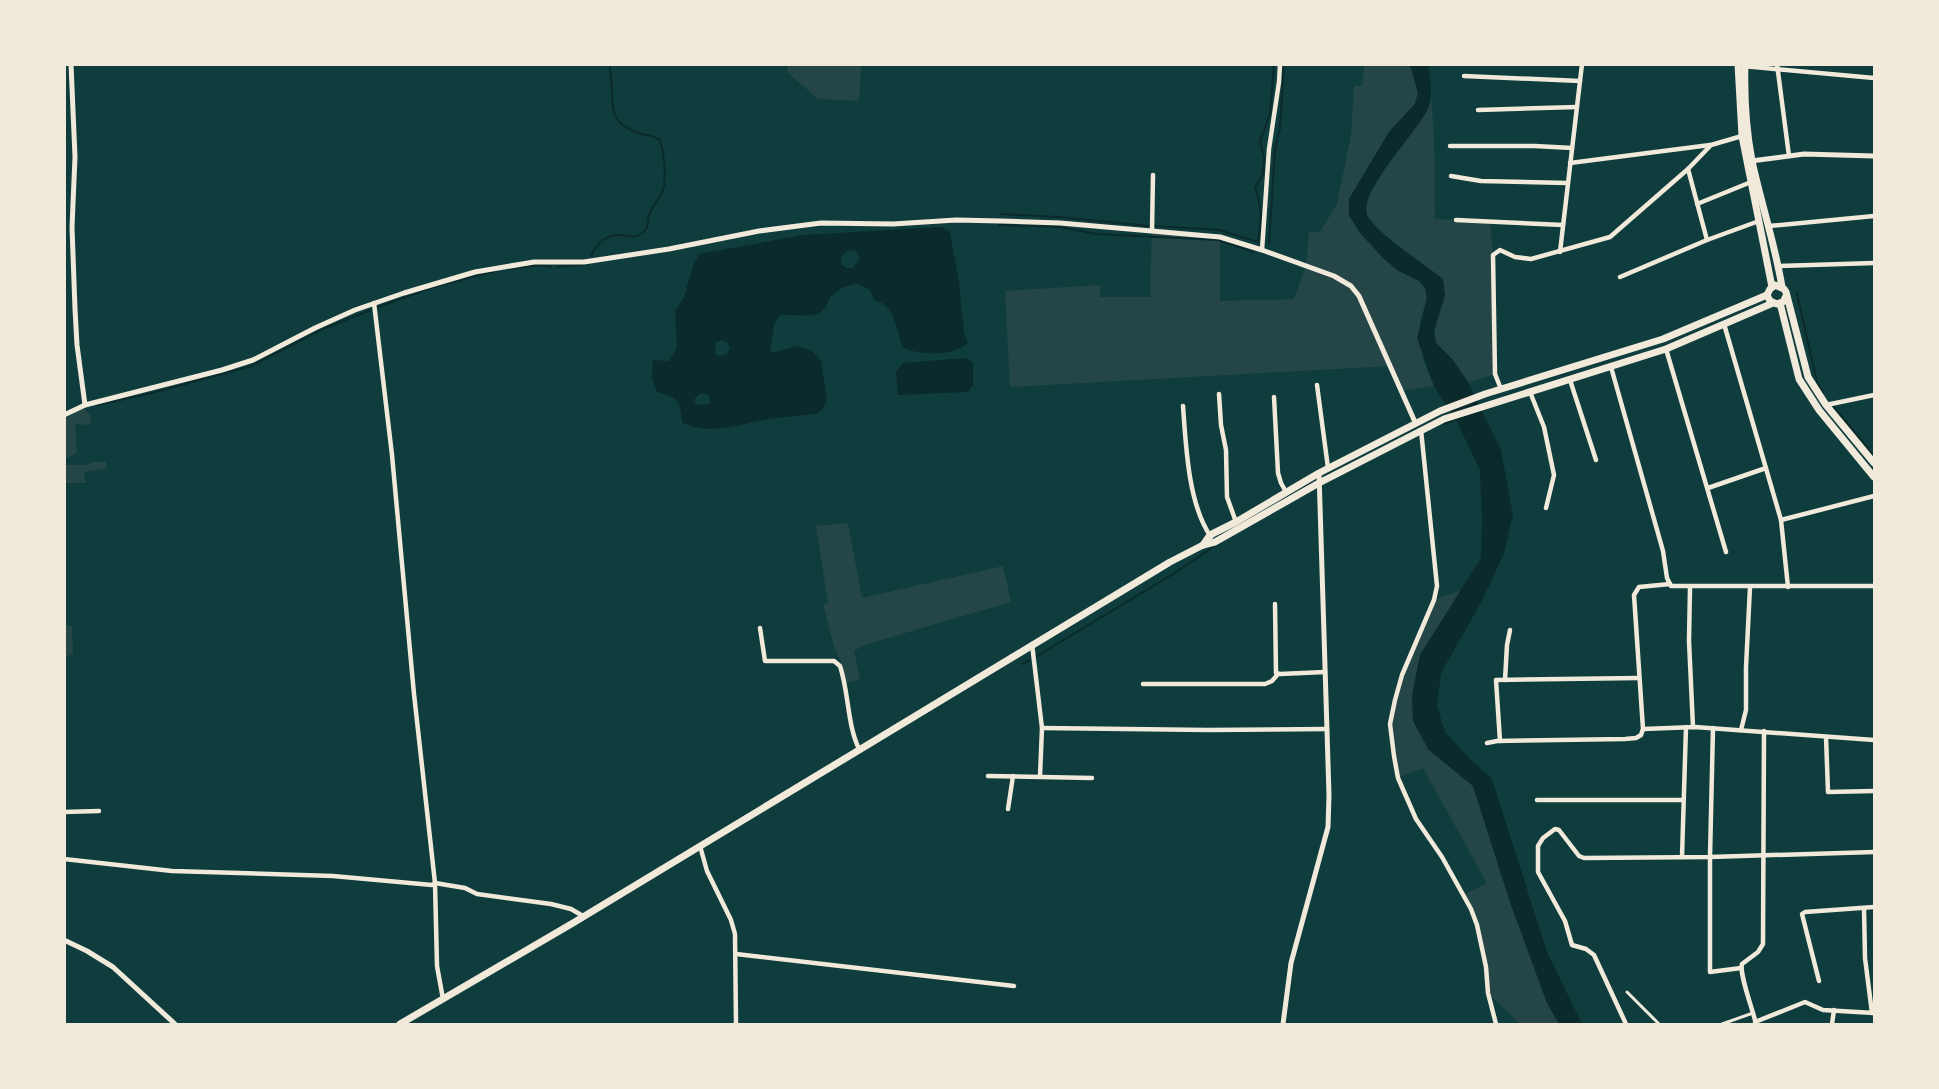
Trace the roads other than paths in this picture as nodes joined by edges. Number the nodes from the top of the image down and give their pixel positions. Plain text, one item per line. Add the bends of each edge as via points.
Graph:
1 (71, 64) edge
2 (1280, 64) edge
3 (1582, 64) edge
4 (1740, 65) edge
5 (1778, 67) edge
6 (1464, 76) dead end
7 (1875, 78) edge
8 (1580, 81) junction
9 (1577, 107) junction
10 (1478, 110) dead end
11 (1742, 136) junction
12 (1711, 145) junction
13 (1450, 146) dead end
14 (1572, 148) junction
15 (1789, 156) junction
16 (1875, 156) edge
17 (1749, 161) junction
18 (1570, 164) junction
19 (1688, 169) junction
20 (1153, 175) dead end
21 (1452, 176) dead end
22 (1754, 182) junction
23 (1568, 183) junction
24 (1697, 204) junction
25 (1875, 216) edge
26 (1456, 220) dead end
27 (1760, 221) junction
28 (1563, 225) junction
29 (1769, 226) junction
30 (1152, 231) junction
31 (1707, 240) junction
32 (1262, 250) junction
33 (1560, 252) junction
34 (1875, 263) edge
35 (1779, 266) junction
36 (1620, 276) dead end
37 (1772, 286) junction
38 (1782, 287) junction
39 (1767, 295) junction
40 (1786, 296) junction
41 (374, 303) junction
42 (1777, 303) junction
43 (1724, 324) junction
44 (1666, 349) junction
45 (1611, 367) junction
46 (1570, 380) junction
47 (1317, 386) dead end
48 (1501, 389) junction
49 (1530, 392) junction
50 (1219, 394) dead end
51 (1875, 395) edge
52 (1274, 397) dead end
53 (85, 405) junction
54 (1826, 405) junction
55 (1183, 406) dead end
56 (1819, 410) junction
57 (64, 415) edge
58 (1415, 423) junction
59 (1421, 430) junction
60 (1596, 460) dead end
61 (1875, 463) edge
62 (1328, 468) junction
63 (1766, 468) junction
64 (1319, 473) junction
65 (1875, 477) edge
66 (1319, 483) junction
67 (1708, 488) junction
68 (1286, 492) junction
69 (1875, 496) edge
70 (1546, 508) dead end
71 (1781, 520) junction
72 (1236, 522) junction
73 (1210, 535) junction
74 (1215, 542) junction
75 (1203, 545) junction
76 (1726, 552) dead end
77 (1670, 584) junction
78 (1875, 586) edge
79 (1690, 587) junction
80 (1750, 587) junction
81 (1788, 587) junction
82 (1275, 604) dead end
83 (760, 628) dead end
84 (1510, 630) dead end
85 (1032, 644) junction
86 (1325, 672) junction
87 (1278, 674) junction
88 (1639, 678) junction
89 (1505, 680) junction
90 (1143, 684) dead end
91 (1686, 727) junction
92 (1693, 727) junction
93 (1042, 728) junction
94 (1713, 728) junction
95 (1327, 729) junction
96 (1642, 729) junction
97 (1741, 730) junction
98 (1764, 731) junction
99 (1826, 737) junction
100 (1875, 740) edge
101 (1500, 741) junction
102 (1487, 743) dead end
103 (859, 749) junction
104 (988, 776) dead end
105 (1013, 776) junction
106 (1040, 776) junction
107 (1092, 778) dead end
108 (1875, 791) edge
109 (1537, 800) dead end
110 (1683, 800) junction
111 (1008, 809) dead end
112 (99, 811) dead end
113 (64, 812) edge
114 (700, 846) junction
115 (1875, 852) edge
116 (1763, 855) junction
117 (1682, 857) junction
118 (1710, 857) junction
119 (64, 859) edge
120 (435, 883) junction
121 (1875, 907) edge
122 (1864, 908) junction
123 (583, 916) junction
124 (64, 940) edge
125 (736, 954) junction
126 (1741, 968) junction
127 (1819, 981) dead end
128 (1014, 986) dead end
129 (1627, 992) dead end
130 (443, 999) junction
131 (1834, 1010) junction
132 (1753, 1013) junction
133 (1873, 1013) edge
134 (1755, 1023) edge
135 (176, 1024) edge
136 (400, 1024) edge
137 (736, 1024) edge
138 (1283, 1024) edge
139 (1496, 1024) edge
140 (1626, 1024) edge
141 (1659, 1024) edge
142 (1722, 1024) edge
143 (1832, 1024) edge

1 - 53 street via 75,157 72,227 77,345
2 - 32 street
3 - 8 street
4 - 5 street
4 - 11 main road
4 - 17 main road
5 - 7 street
5 - 15 street
6 - 8 street
8 - 9 street
9 - 10 street
9 - 14 street
11 - 12 street
11 - 17 main road
12 - 18 street
12 - 19 street
13 - 14 street
14 - 18 street
15 - 16 street
15 - 17 street
17 - 22 main road
18 - 23 street
19 - 24 street
19 - 33 street via 1610,237
20 - 30 street
21 - 23 street via 1481,181
22 - 24 street
22 - 27 main road
22 - 29 main road
23 - 28 street
24 - 31 street
25 - 29 street
26 - 28 street
27 - 31 street
27 - 37 main road
28 - 33 street
29 - 35 main road
30 - 32 street via 1220,237
30 - 41 street via 1001,221 820,223 584,262 516,264
31 - 36 street
32 - 58 street via 1351,286 1359,296
33 - 48 street via 1531,259 1500,250 1493,255 1495,374
34 - 35 street
35 - 38 main road
37 - 38 main road
37 - 39 main road
38 - 40 main road
39 - 42 main road
39 - 48 main road via 1663,339
40 - 42 main road
40 - 54 main road via 1808,377
41 - 53 street via 243,363
41 - 120 street
42 - 43 main road
42 - 56 main road via 1797,373
43 - 44 main road
43 - 63 street
44 - 45 main road
44 - 67 street
45 - 46 main road
45 - 77 street
46 - 49 main road
46 - 60 street
47 - 62 street
48 - 58 main road
49 - 59 main road via 1489,403
49 - 70 street via 1544,427 1554,475
50 - 72 street via 1227,497
51 - 54 street
52 - 68 street via 1278,473
53 - 57 street
54 - 56 street
54 - 61 main road
55 - 73 street via 1193,488
56 - 65 main road
58 - 62 main road
59 - 66 main road
59 - 139 street via 1437,586 1395,700 1390,724 1394,756 1398,778 1416,819 1471,909
62 - 64 main road
63 - 67 street
63 - 71 street
64 - 66 street
64 - 68 main road
66 - 74 main road
66 - 86 street
67 - 76 street
68 - 72 main road
69 - 71 street
71 - 81 street
72 - 73 main road
73 - 74 street
73 - 75 main road
74 - 75 main road
75 - 85 main road
77 - 79 street
77 - 88 street via 1635,591
78 - 81 street
79 - 80 street
79 - 92 street
80 - 81 street
80 - 97 street via 1746,710
82 - 87 street
83 - 103 street via 765,661 834,661 840,666
84 - 89 street
85 - 93 street
85 - 103 main road
86 - 87 street
86 - 95 street
87 - 90 street via 1265,684
88 - 89 street
88 - 96 street
89 - 101 street via 1496,680
91 - 92 street
91 - 96 street
91 - 110 street
92 - 94 street
93 - 95 street
93 - 106 street
94 - 97 street
94 - 118 street
95 - 138 street via 1328,827 1291,963
96 - 101 street via 1636,738
97 - 98 street
98 - 99 street
98 - 116 street
99 - 100 street
99 - 108 street via 1828,792
101 - 102 street
103 - 114 main road
104 - 105 street
105 - 106 street
105 - 111 street
106 - 107 street
109 - 110 street
110 - 117 street
112 - 113 street
114 - 123 main road
114 - 125 street via 707,871 731,920
115 - 116 street
116 - 118 street
116 - 126 street via 1763,944
117 - 118 street
117 - 140 street via 1581,857 1556,829 1543,837 1538,846 1539,872 1565,921 1572,945 1594,955
118 - 126 street via 1710,972
119 - 120 street via 172,871
120 - 123 street via 477,894 551,904
120 - 130 street via 437,966
121 - 122 street
122 - 127 street via 1802,915
122 - 133 street via 1865,958
123 - 130 main road
124 - 135 street via 113,967
125 - 128 street
125 - 137 street
126 - 132 street
129 - 141 street
130 - 136 main road
131 - 133 street
131 - 134 street via 1805,1002
131 - 143 street
132 - 134 street
132 - 142 street

